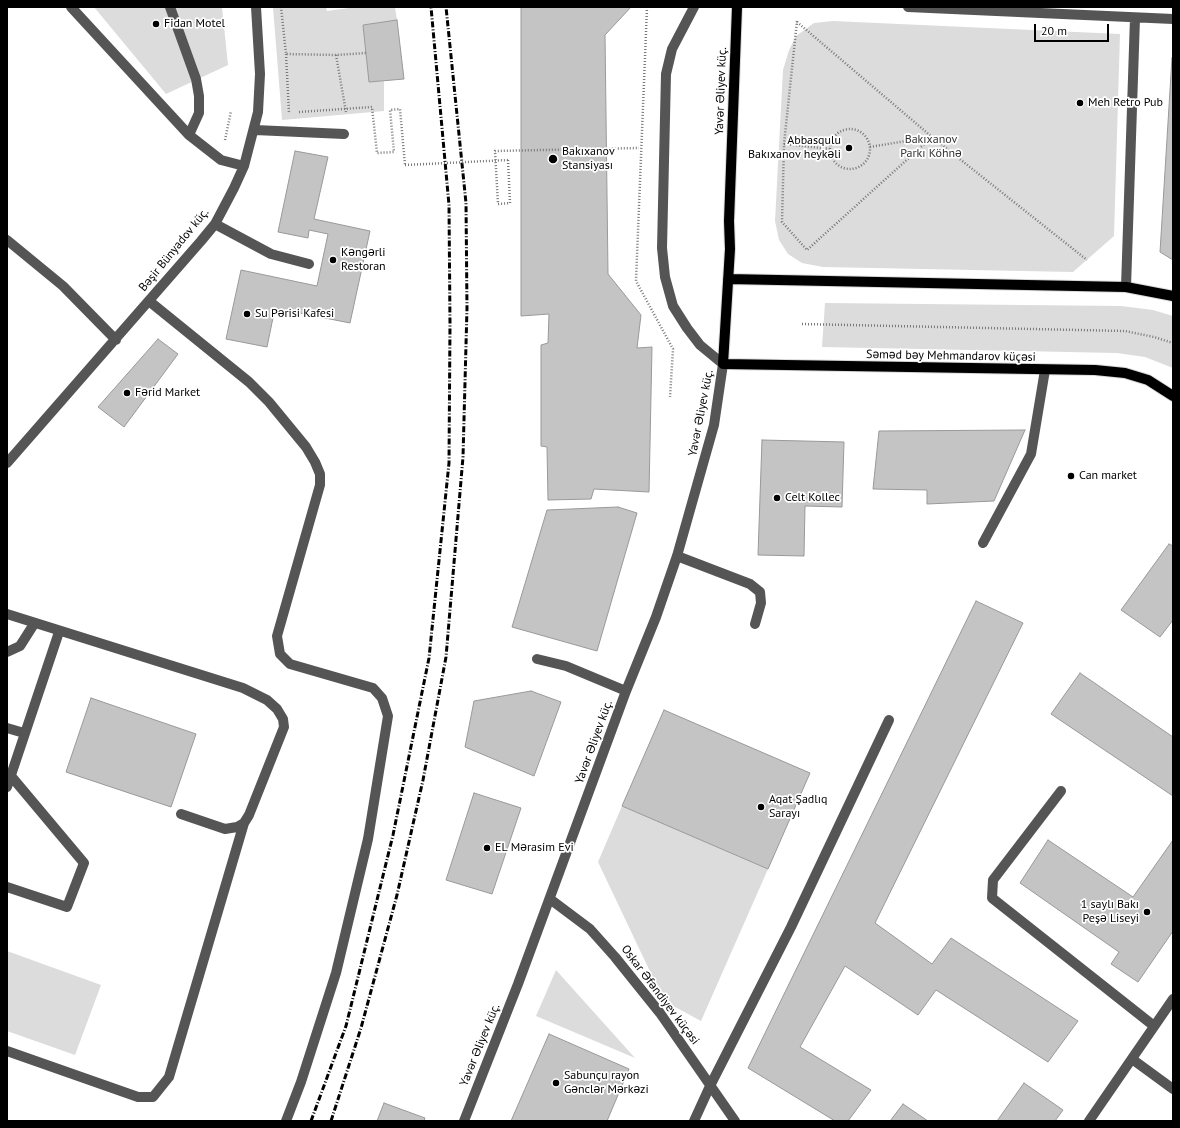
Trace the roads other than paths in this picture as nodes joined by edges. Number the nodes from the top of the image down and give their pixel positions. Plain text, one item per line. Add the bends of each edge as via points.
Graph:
1 (70, 7) edge
2 (170, 7) edge
3 (256, 7) edge
4 (694, 7) edge
5 (737, 7) edge
6 (908, 7) edge
7 (1135, 18) junction
8 (1173, 19) edge
9 (255, 130) junction
10 (344, 134) road end
11 (189, 135) junction
12 (244, 166) junction
13 (215, 224) junction
14 (7, 240) edge
15 (309, 264) dead end
16 (728, 279) junction
17 (1126, 287) junction
18 (1173, 296) edge
19 (149, 301) junction
20 (116, 340) junction
21 (723, 364) junction
22 (1045, 370) junction
23 (1173, 396) edge
24 (7, 463) edge
25 (983, 543) dead end
26 (677, 556) junction
27 (7, 614) edge
28 (34, 624) junction
29 (755, 624) dead end
30 (59, 632) junction
31 (7, 652) edge
32 (537, 659) dead end
33 (626, 691) junction
34 (889, 720) dead end
35 (7, 728) edge
36 (24, 733) junction
37 (11, 776) junction
38 (7, 787) edge
39 (1060, 791) dead end
40 (181, 814) dead end
41 (244, 823) junction
42 (7, 887) edge
43 (550, 899) junction
44 (1173, 999) edge
45 (1154, 1026) junction
46 (7, 1051) edge
47 (1132, 1059) junction
48 (710, 1086) junction
49 (1173, 1089) edge
50 (286, 1121) edge
51 (464, 1121) edge
52 (694, 1121) edge
53 (735, 1121) edge
54 (1089, 1121) edge

1 - 11 street
2 - 11 street via 196,79 199,96 199,114
3 - 9 street, Bəşir Bünyadov küç. via 260,96
4 - 21 street via 672,49 666,74 662,248 665,277 673,306 700,345
5 - 16 main road, Yavər Əliyev küç.
6 - 7 street
7 - 8 street
7 - 17 street
9 - 10 street
9 - 12 street, Bəşir Bünyadov küç.
11 - 12 street via 221,160
12 - 13 street, Bəşir Bünyadov küç.
13 - 15 street via 271,254
13 - 19 street, Bəşir Bünyadov küç.
14 - 20 street via 64,286
16 - 17 main road
16 - 21 main road, Yavər Əliyev küç.
17 - 18 main road
19 - 20 street, Bəşir Bünyadov küç.
19 - 50 street via 249,382 269,402 315,462 320,474 320,484 277,636 280,654 290,664 372,688 382,698 388,716 368,839 336,973
20 - 24 street, Bəşir Bünyadov küç.
21 - 22 main road, Səməd bəy Mehmandarov küçəsi
21 - 26 street, Yavər Əliyev küç. via 710,446
22 - 23 main road, Səməd bəy Mehmandarov küçəsi via 1125,373 1148,380
22 - 25 street via 1031,454
26 - 29 street via 750,584 760,592 762,603
26 - 33 street, Yavər Əliyev küç.
27 - 28 street
28 - 30 street
28 - 31 street via 20,646
30 - 36 street
30 - 41 street via 243,688 267,700 277,709 284,727
32 - 33 street via 566,666
33 - 43 street, Yavər Əliyev küç.
34 - 48 street via 790,927
35 - 36 street
36 - 37 street
37 - 38 street
37 - 42 street via 84,863 67,906
39 - 45 street via 993,880 992,898
40 - 41 street via 224,829
41 - 46 street via 169,1077 153,1097 138,1097
43 - 48 street, Oskar Əfəndiyev küçəsi via 590,929 615,957 660,1013
43 - 51 street, Yavər Əliyev küç.
44 - 45 street
45 - 47 street
47 - 49 street
47 - 54 street
48 - 52 street
48 - 53 street, Oskar Əfəndiyev küçəsi

